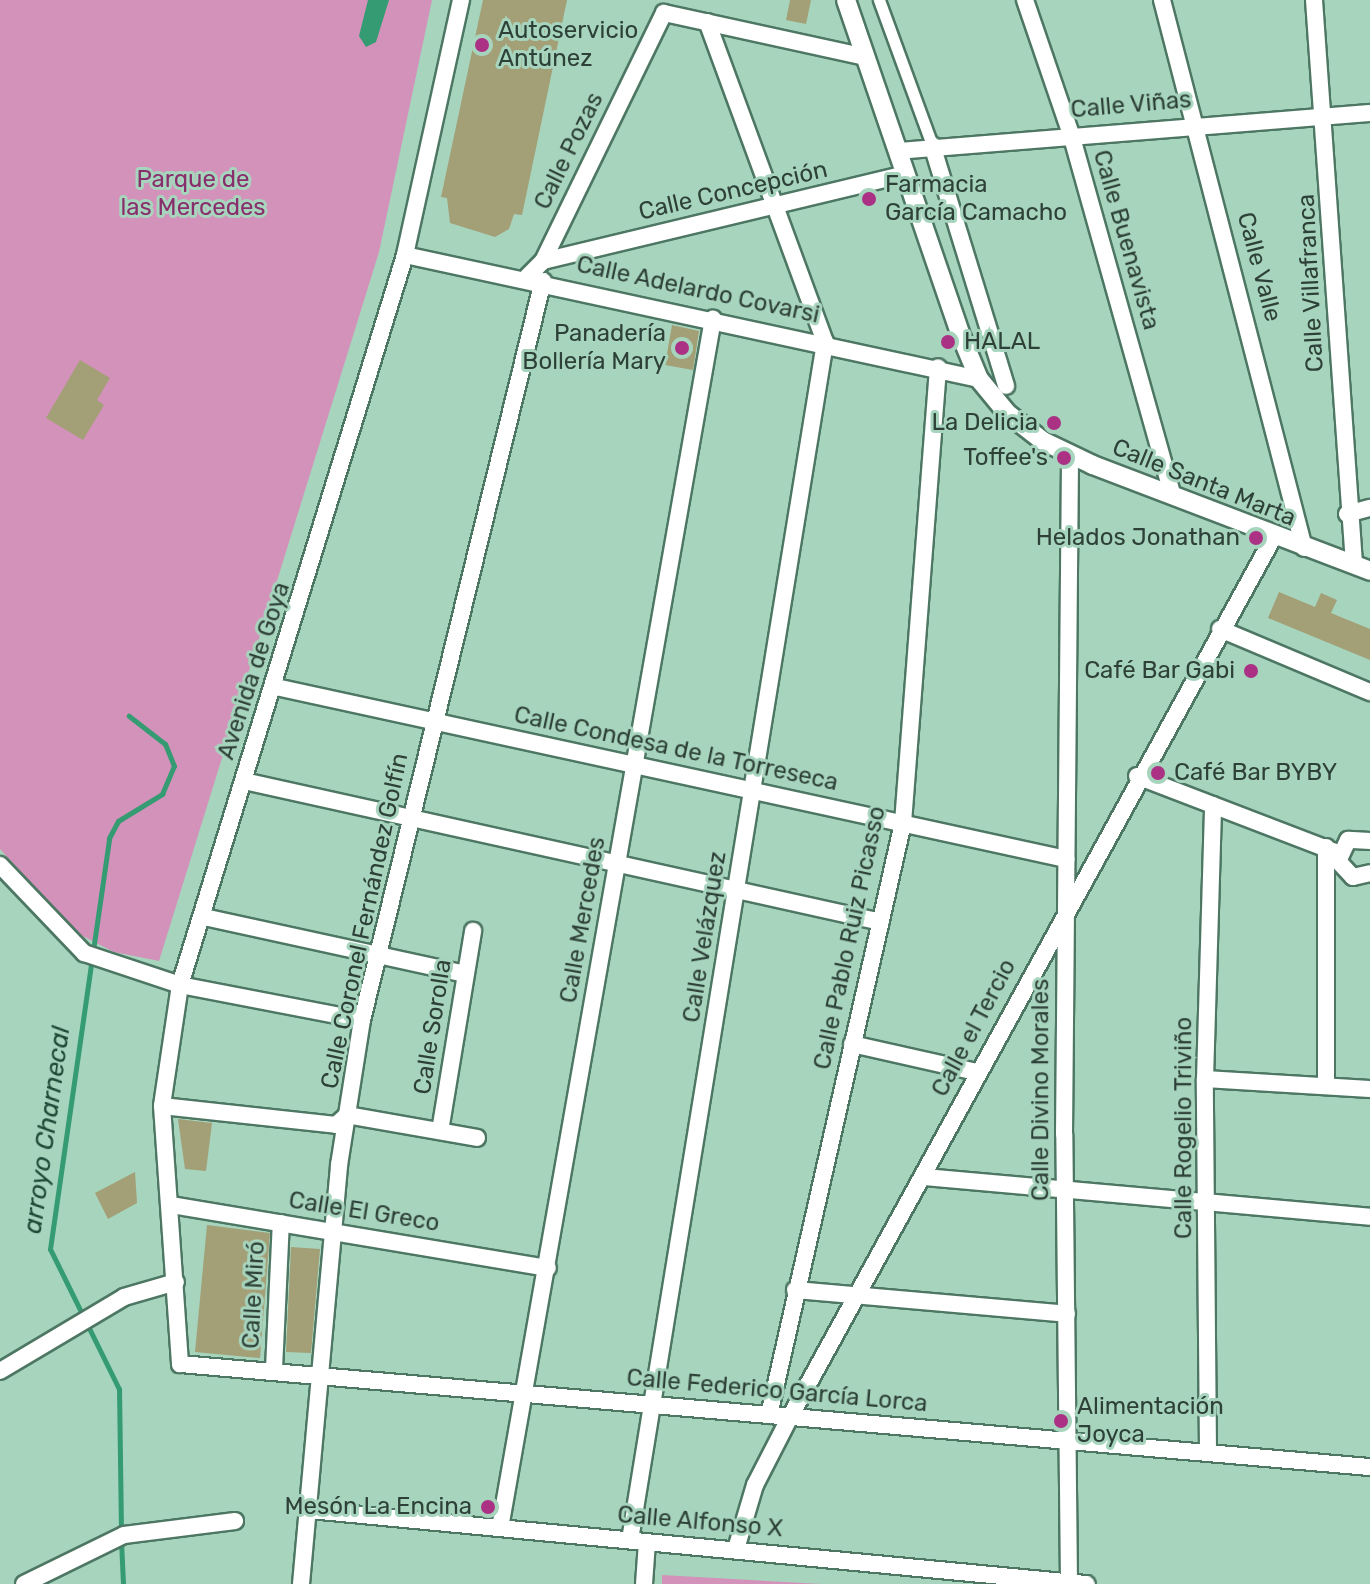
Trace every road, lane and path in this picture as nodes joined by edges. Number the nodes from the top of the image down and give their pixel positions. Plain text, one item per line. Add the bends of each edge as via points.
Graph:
1 (461, 0) edge
2 (846, 0) edge
3 (879, 0) edge
4 (1025, 0) edge
5 (1162, 0) edge
6 (1314, 0) edge
7 (707, 22) junction
8 (865, 57) junction
9 (1370, 113) edge
10 (1327, 115) junction
11 (1196, 123) junction
12 (1071, 134) junction
13 (932, 145) junction
14 (898, 151) junction
15 (905, 174) junction
16 (773, 206) junction
17 (571, 252) junction
18 (405, 255) junction
19 (543, 261) junction
20 (535, 279) junction
21 (567, 286) junction
22 (713, 319) junction
23 (825, 342) junction
24 (938, 367) junction
25 (979, 379) junction
26 (1006, 386) dead end
27 (1070, 454) junction
28 (1173, 496) junction
29 (1370, 508) edge
30 (1347, 514) junction
31 (1273, 538) junction
32 (1304, 548) junction
33 (1362, 568) edge
34 (1220, 629) junction
35 (276, 687) junction
36 (1370, 692) edge
37 (434, 721) junction
38 (634, 766) junction
39 (1137, 776) junction
40 (244, 781) junction
41 (753, 789) junction
42 (1213, 805) junction
43 (412, 818) junction
44 (903, 823) junction
45 (1370, 841) edge
46 (1335, 856) junction
47 (1066, 859) junction
48 (617, 864) junction
49 (0, 865) edge
50 (1370, 873) edge
51 (1321, 880) junction
52 (737, 891) junction
53 (1068, 906) junction
54 (204, 917) junction
55 (881, 922) junction
56 (473, 931) dead end
57 (379, 954) junction
58 (465, 974) junction
59 (180, 985) junction
60 (362, 1020) junction
61 (852, 1044) junction
62 (976, 1072) junction
63 (1205, 1079) junction
64 (1326, 1086) junction
65 (1370, 1089) edge
66 (162, 1106) junction
67 (347, 1115) junction
68 (440, 1131) junction
69 (477, 1138) dead end
70 (924, 1177) junction
71 (1065, 1190) junction
72 (1209, 1201) junction
73 (171, 1205) junction
74 (1370, 1217) edge
75 (281, 1223) junction
76 (333, 1231) junction
77 (548, 1268) junction
78 (176, 1282) junction
79 (795, 1290) junction
80 (860, 1296) junction
81 (1067, 1314) junction
82 (180, 1364) joint
83 (274, 1369) junction
84 (0, 1371) edge
85 (321, 1372) junction
86 (525, 1392) junction
87 (654, 1404) junction
88 (769, 1415) junction
89 (790, 1417) junction
90 (1067, 1440) junction
91 (1208, 1451) junction
92 (1370, 1467) edge
93 (310, 1510) junction
94 (235, 1521) dead end
95 (500, 1528) junction
96 (638, 1541) junction
97 (736, 1549) junction
98 (1067, 1583) edge
99 (24, 1584) edge
100 (301, 1584) edge
101 (644, 1584) edge
102 (1086, 1584) edge

1 - 18 street, Avenida de Goya
2 - 8 street
3 - 13 street
4 - 12 street, Calle Buenavista
5 - 11 street, Calle Valle
6 - 10 street, Calle Villafranca
7 - 8 street, Calle Pozas
7 - 16 street
7 - 19 street, Calle Pozas via 664,13
8 - 14 street
9 - 10 street, Calle Viñas
10 - 11 street, Calle Viñas
10 - 30 street, Calle Villafranca
11 - 12 street, Calle Viñas
11 - 32 street, Calle Valle
12 - 13 street, Calle Viñas
12 - 28 street, Calle Buenavista
13 - 14 street, Calle Viñas
13 - 26 street
14 - 15 street
15 - 16 street, Calle Concepción
15 - 25 street
16 - 17 street, Calle Concepción
16 - 23 street
17 - 19 street, Calle Concepción
17 - 21 street via 561,269
18 - 20 street, Calle Adelardo Covarsi
18 - 35 street, Avenida de Goya
19 - 20 street, Calle Pozas
20 - 21 street, Calle Adelardo Covarsi
20 - 37 street, Calle Coronel Fernández Golfín
21 - 22 street, Calle Adelardo Covarsi
22 - 23 street, Calle Adelardo Covarsi
22 - 38 street, Calle Mercedes
23 - 24 street, Calle Adelardo Covarsi
23 - 41 street, Calle Velázquez
24 - 25 street, Calle Adelardo Covarsi
24 - 44 street, Calle Pablo Ruiz Picasso
25 - 27 street, Calle Santa Marta via 1026,429
27 - 28 street, Calle Santa Marta
27 - 47 street, Calle Divino Morales
28 - 31 street, Calle Santa Marta
29 - 30 street
30 - 33 street, Calle Villafranca
31 - 32 street, Calle Santa Marta
31 - 34 street, Calle el Tercio
32 - 33 street, Calle Santa Marta
34 - 36 street
34 - 39 street, Calle el Tercio
35 - 37 street, Calle Condesa de la Torreseca
35 - 40 street, Avenida de Goya
37 - 38 street, Calle Condesa de la Torreseca
37 - 43 street, Calle Coronel Fernández Golfín
38 - 41 street, Calle Condesa de la Torreseca
38 - 48 street, Calle Mercedes
39 - 42 street
39 - 53 street, Calle el Tercio
40 - 43 street
40 - 54 street, Avenida de Goya
41 - 44 street, Calle Condesa de la Torreseca
41 - 52 street, Calle Velázquez
42 - 46 street
42 - 63 street, Calle Rogelio Triviño
43 - 48 street
43 - 57 street, Calle Coronel Fernández Golfín
44 - 47 street, Calle Condesa de la Torreseca
44 - 55 street, Calle Pablo Ruiz Picasso
45 - 46 street via 1348,840
46 - 50 street via 1353,877
46 - 51 street
46 - 51 street
47 - 53 street, Calle Divino Morales
48 - 52 street
48 - 77 street, Calle Mercedes
49 - 59 street via 84,953
51 - 64 street
52 - 55 street
52 - 87 street, Calle Velázquez
53 - 62 street, Calle el Tercio
53 - 71 street, Calle Divino Morales
54 - 57 street
54 - 59 street, Avenida de Goya
55 - 61 street, Calle Pablo Ruiz Picasso
56 - 58 street, Calle Sorolla
57 - 58 street
57 - 60 street, Calle Coronel Fernández Golfín
58 - 68 street, Calle Sorolla
59 - 60 street
59 - 66 street, Avenida de Goya
60 - 67 street, Calle Coronel Fernández Golfín
61 - 62 street
61 - 79 street, Calle Pablo Ruiz Picasso
62 - 70 street, Calle el Tercio
63 - 64 street
63 - 72 street, Calle Rogelio Triviño
64 - 65 street
66 - 67 street via 336,1125
66 - 73 street, Avenida de Goya
67 - 68 street
67 - 76 street, Calle Coronel Fernández Golfín
68 - 69 street
70 - 71 street
70 - 80 street, Calle el Tercio
71 - 72 street
71 - 81 street, Calle Divino Morales
72 - 74 street
72 - 91 street, Calle Rogelio Triviño
73 - 75 street, Calle El Greco
73 - 78 street, Avenida de Goya
75 - 76 street, Calle El Greco
75 - 83 street, Calle Miró
76 - 77 street, Calle El Greco
76 - 85 street, Calle Coronel Fernández Golfín
77 - 86 street, Calle Mercedes
78 - 82 street, Avenida de Goya
78 - 84 street via 124,1297
79 - 80 street
79 - 88 street, Calle Pablo Ruiz Picasso
80 - 81 street
80 - 89 street, Calle el Tercio
81 - 90 street, Calle Divino Morales
82 - 83 street, Calle Federico García Lorca
83 - 85 street, Calle Federico García Lorca
85 - 86 street, Calle Federico García Lorca
85 - 93 street, Calle Coronel Fernández Golfín
86 - 87 street, Calle Federico García Lorca
86 - 95 street, Calle Mercedes
87 - 88 street, Calle Federico García Lorca
87 - 96 street, Calle Velázquez
88 - 89 street, Calle Federico García Lorca
89 - 90 street, Calle Federico García Lorca
89 - 97 street, Calle el Tercio via 755,1485
90 - 91 street, Calle Federico García Lorca
90 - 98 street, Calle Divino Morales
91 - 92 street, Calle Federico García Lorca
93 - 95 street, Calle Alfonso X
93 - 100 street, Calle Coronel Fernández Golfín
94 - 99 street via 124,1535
95 - 96 street, Calle Alfonso X
96 - 97 street, Calle Alfonso X
96 - 101 street, Calle Velázquez
97 - 98 street, Calle Alfonso X
98 - 102 street, Calle Alfonso X

